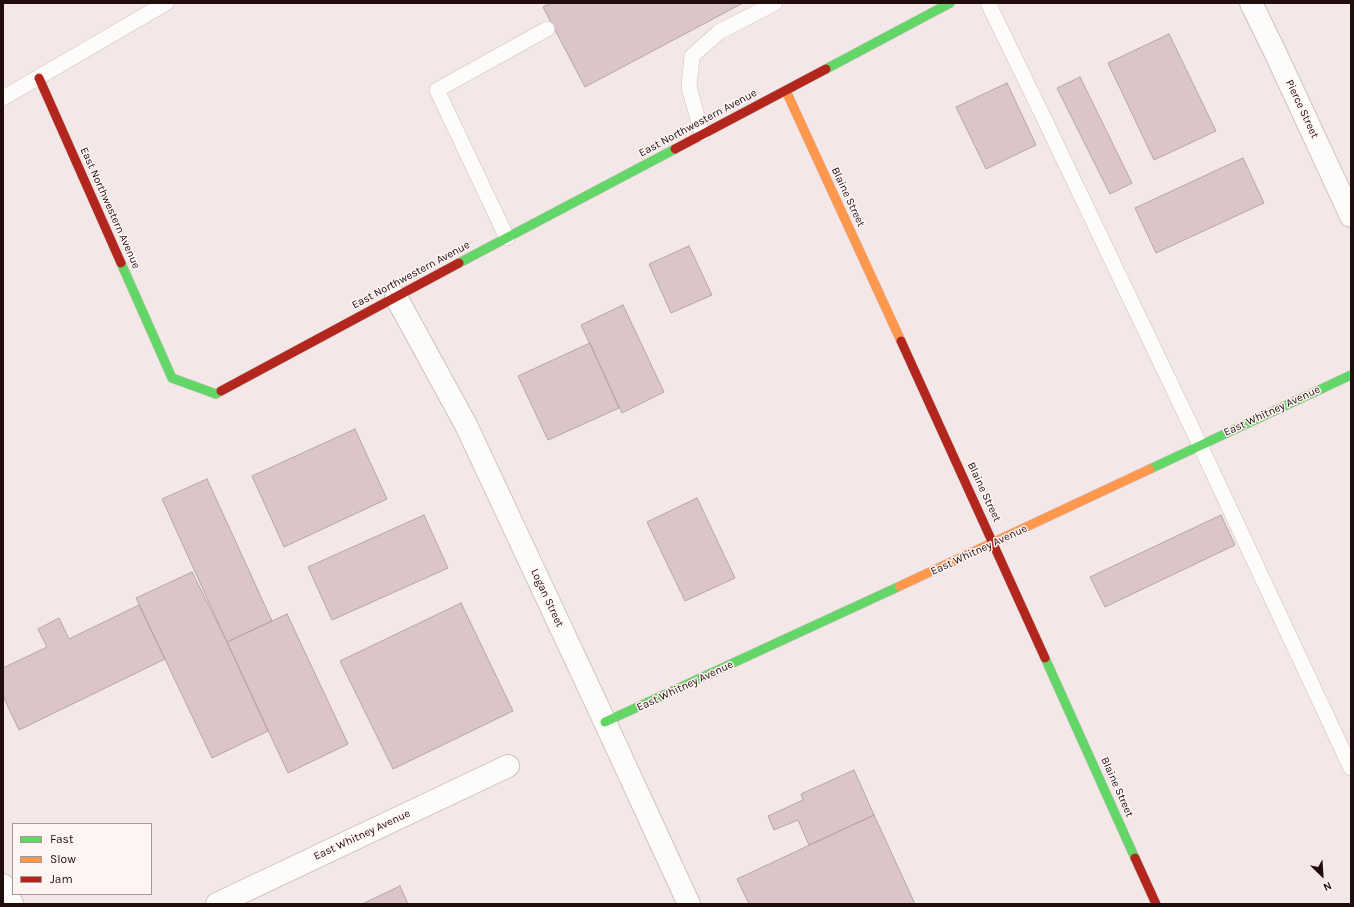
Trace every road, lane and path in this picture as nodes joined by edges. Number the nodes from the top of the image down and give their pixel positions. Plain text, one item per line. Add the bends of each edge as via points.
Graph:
1 (166, 3) edge
2 (775, 3) edge
3 (950, 3) edge
4 (988, 3) edge
5 (1251, 3) edge
6 (547, 29) dead end
7 (40, 78) junction
8 (786, 91) junction
9 (3, 98) edge
10 (702, 134) junction
11 (1351, 216) edge
12 (508, 238) junction
13 (396, 297) junction
14 (1351, 375) edge
15 (1200, 445) junction
16 (994, 543) junction
17 (606, 722) junction
18 (508, 766) dead end
19 (1351, 768) edge
20 (3, 885) edge
21 (12, 904) edge
22 (217, 904) edge
23 (689, 904) edge
24 (1156, 904) edge

1 - 7 lane
2 - 10 lane via 719,32 692,56 688,87
3 - 8 street, East Northwestern Avenue
4 - 15 lane
5 - 11 street, Pierce Street
6 - 12 lane via 437,90
7 - 9 lane
7 - 13 street, East Northwestern Avenue via 172,378 216,394
8 - 10 street, East Northwestern Avenue
8 - 16 street, Blaine Street
10 - 12 street, East Northwestern Avenue
12 - 13 street, East Northwestern Avenue
13 - 17 street, Logan Street via 466,425
14 - 15 street, East Whitney Avenue
15 - 16 street, East Whitney Avenue
15 - 19 lane
16 - 17 street, East Whitney Avenue
16 - 24 street, Blaine Street
17 - 23 street, Logan Street
18 - 22 street, East Whitney Avenue
20 - 21 street

